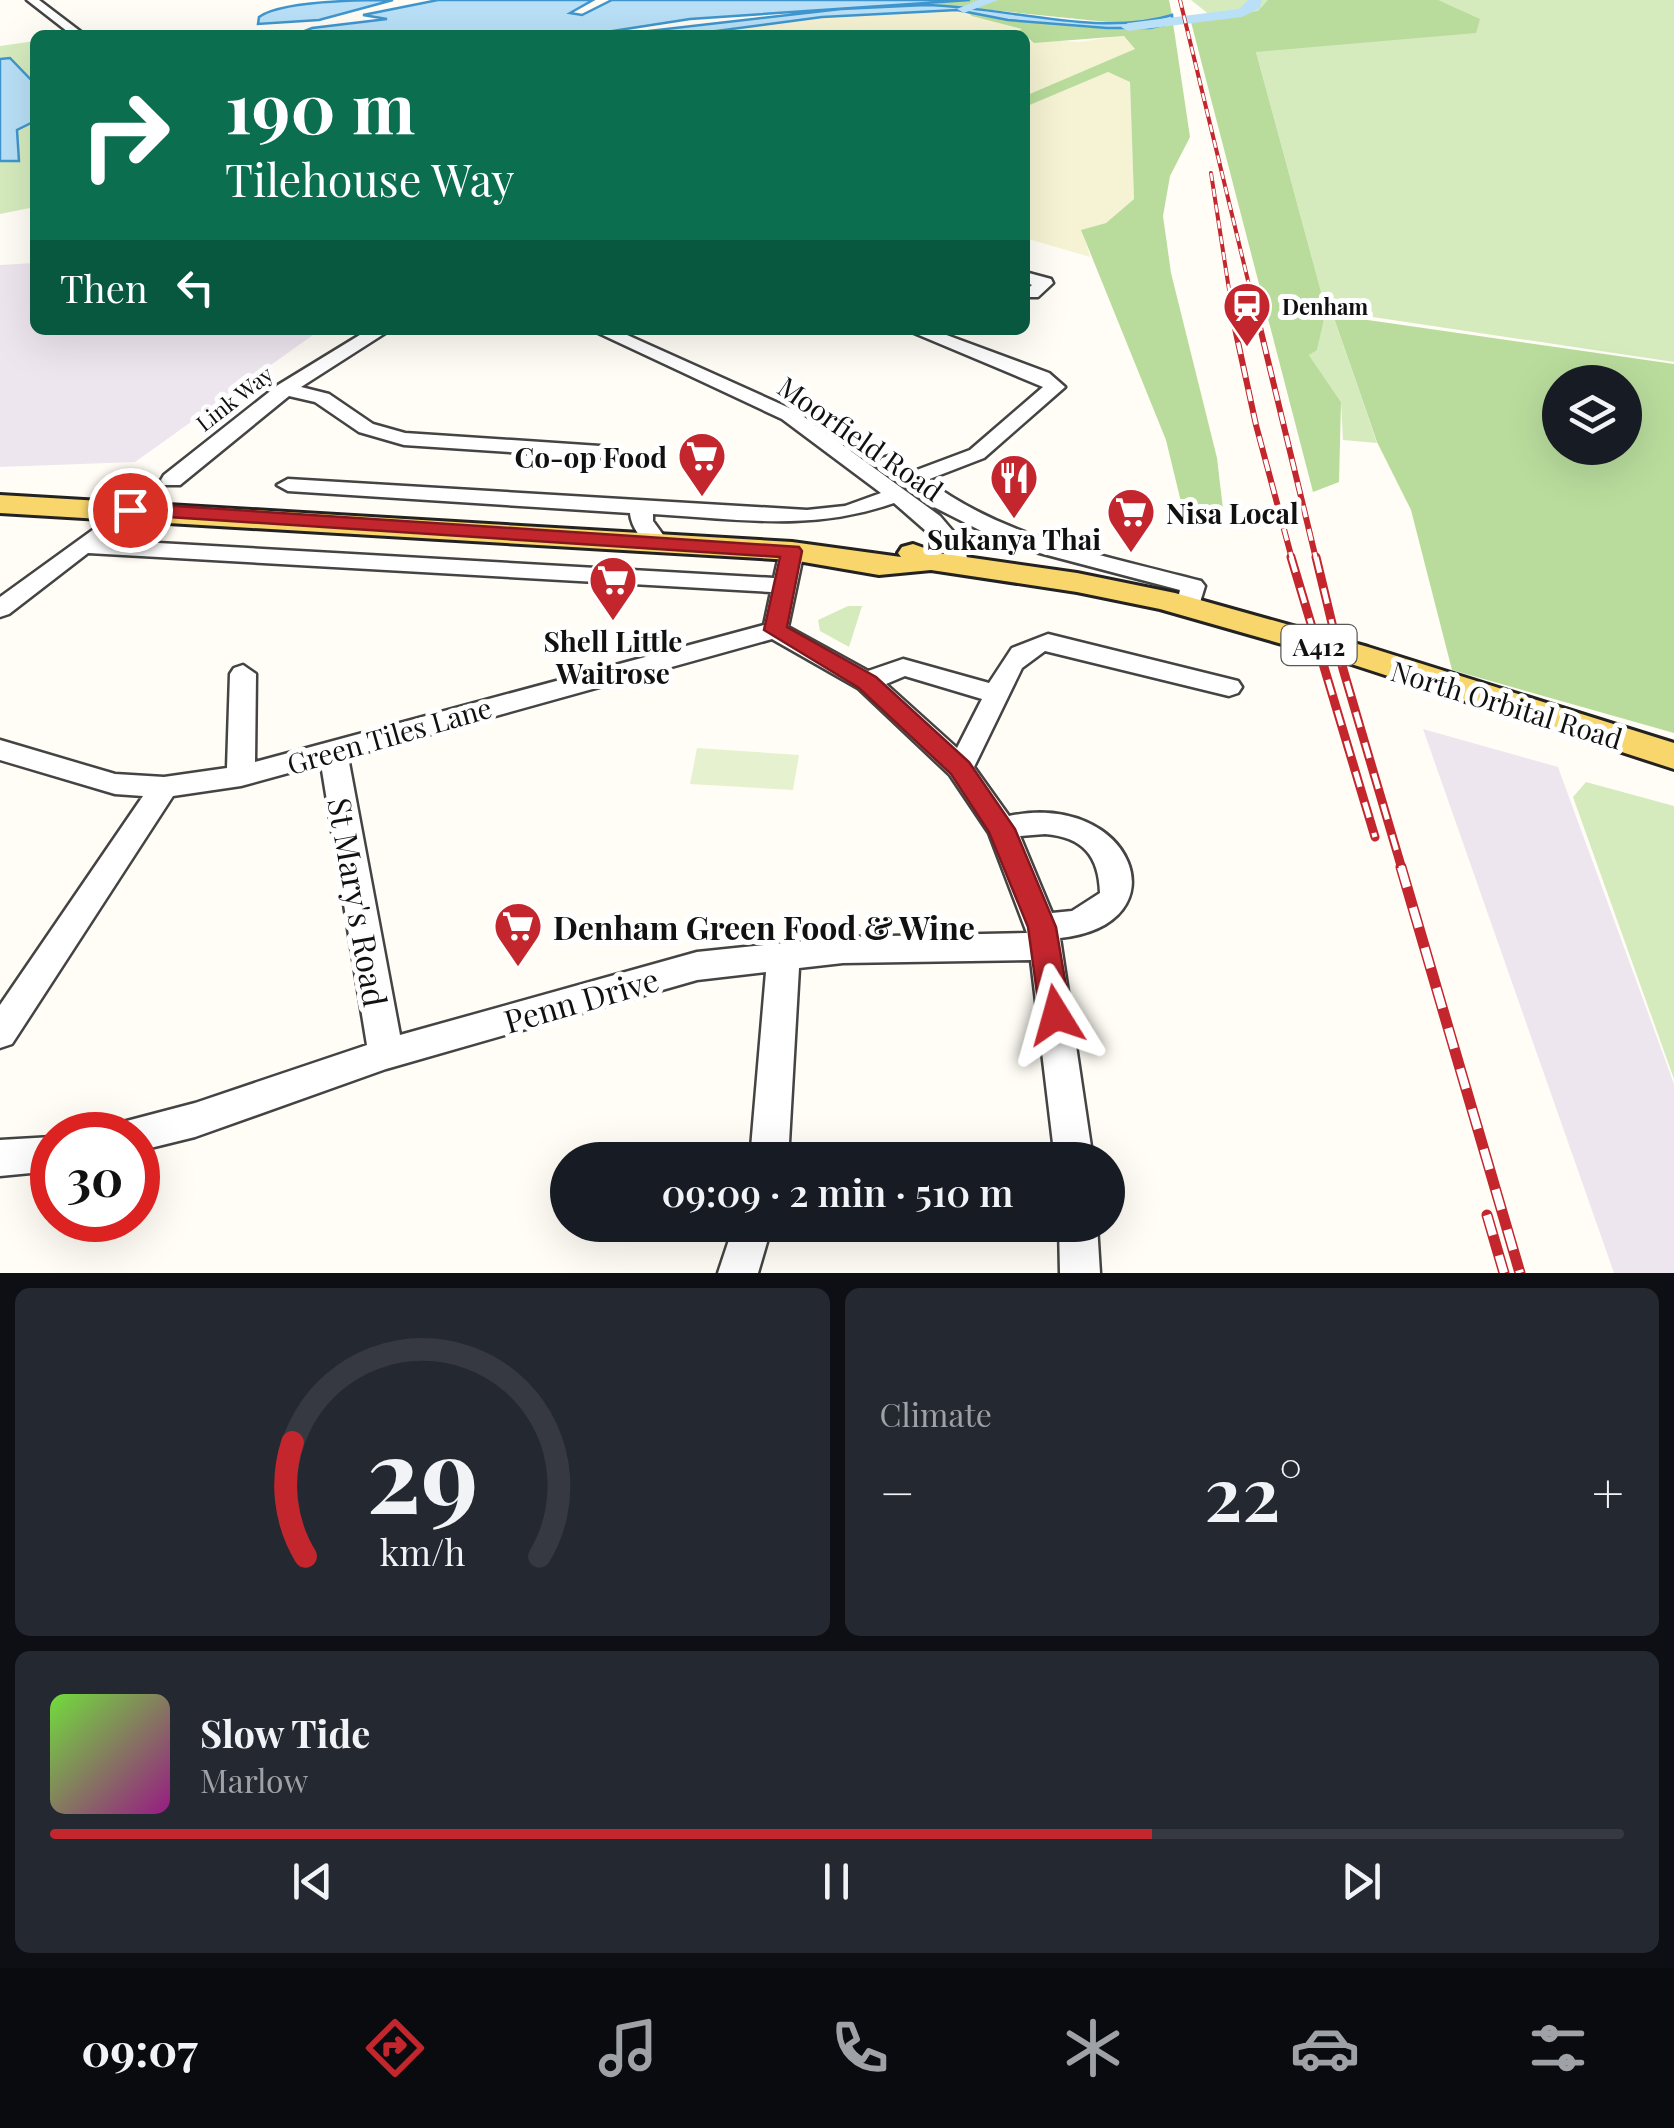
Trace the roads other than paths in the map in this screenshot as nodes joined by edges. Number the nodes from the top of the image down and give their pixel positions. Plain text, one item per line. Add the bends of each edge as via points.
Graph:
1 (32, 0) edge
2 (73, 30) edge
3 (373, 335) edge
4 (610, 335) edge
5 (929, 335) edge
6 (285, 389) junction
7 (600, 452) dead end
8 (172, 480) dead end
9 (288, 485) dead end
10 (906, 487) junction
11 (0, 504) edge
12 (641, 506) junction
13 (130, 510) junction
14 (563, 537) junction
15 (658, 543) junction
16 (86, 546) junction
17 (792, 551) junction
18 (944, 563) junction
19 (546, 572) junction
20 (786, 586) junction
21 (1188, 607) junction
22 (0, 609) edge
23 (775, 630) junction
24 (243, 674) dead end
25 (868, 682) junction
26 (1229, 687) dead end
27 (998, 694) junction
28 (0, 750) edge
29 (332, 750) junction
30 (1674, 756) edge
31 (960, 768) junction
32 (241, 776) junction
33 (164, 787) junction
34 (1002, 829) junction
35 (1044, 936) junction
36 (784, 956) junction
37 (0, 1033) edge
38 (386, 1054) junction
39 (160, 1128) edge
40 (770, 1142) edge
41 (1072, 1142) edge
42 (30, 1156) edge
43 (0, 1158) edge
44 (748, 1242) edge
45 (1079, 1242) edge
46 (738, 1273) edge
47 (1080, 1273) edge

1 - 2 street
3 - 6 street, Link Way
4 - 10 street, Moorfield Road via 755,396
5 - 10 street via 1055,387 977,454
6 - 7 street via 322,398 366,428 404,439
6 - 8 street, Link Way
9 - 12 street
10 - 12 street via 848,512 808,517
10 - 18 street, Moorfield Road via 954,547
10 - 21 street via 1017,540 1193,586
11 - 13 main road, North Orbital Road / A412
12 - 15 street via 642,522
13 - 14 main road, North Orbital Road / A412
13 - 16 street
14 - 15 main road, North Orbital Road / A412
14 - 19 street
15 - 17 main road, North Orbital Road / A412
16 - 19 street
16 - 22 street
17 - 18 main road, North Orbital Road / A412 via 914,568
17 - 20 street
18 - 21 main road, North Orbital Road / A412 via 1091,584
19 - 20 street
20 - 23 street
21 - 30 main road, North Orbital Road / A412
23 - 25 street
23 - 29 street, Green Tiles Lane
24 - 32 street
25 - 27 street via 903,667
25 - 31 street
26 - 27 street via 1048,642 1012,658
27 - 31 street
28 - 33 street, Green Tiles Lane via 115,784
29 - 32 street, Green Tiles Lane
29 - 38 street, St Mary's Road
31 - 34 street
32 - 33 street, Green Tiles Lane
33 - 37 street
34 - 35 street
34 - 35 street, Penn Drive via 1032,820 1056,822 1082,830 1112,856 1116,898
35 - 36 street, Penn Drive
35 - 41 street
36 - 38 street, Penn Drive via 697,966
36 - 40 street
38 - 39 street, Penn Drive
42 - 43 street
44 - 46 street
45 - 47 street

